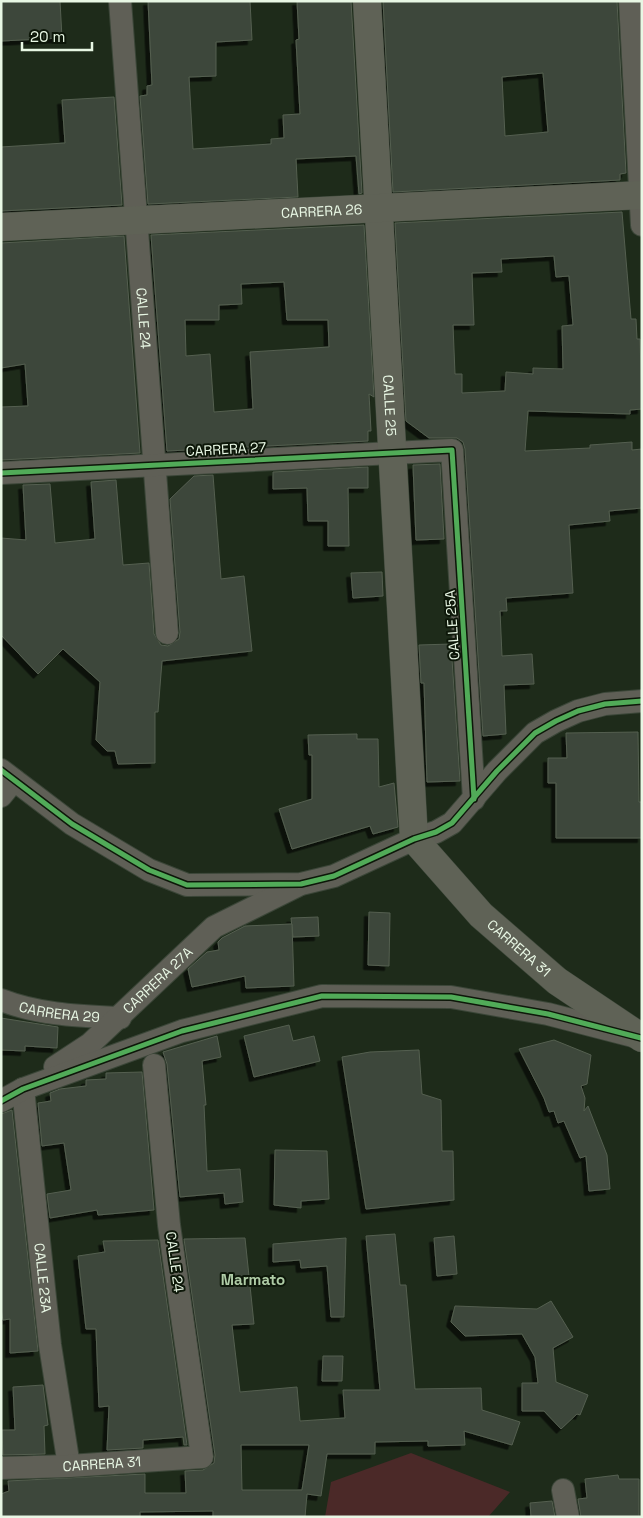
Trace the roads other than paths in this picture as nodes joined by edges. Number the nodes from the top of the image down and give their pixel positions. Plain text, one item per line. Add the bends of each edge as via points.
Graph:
1 (120, 1) edge
2 (367, 1) edge
3 (630, 1) edge
4 (641, 195) edge
5 (379, 208) junction
6 (137, 220) junction
7 (642, 225) edge
8 (1, 227) edge
9 (452, 450) joint
10 (394, 452) junction
11 (154, 464) junction
12 (1, 473) edge
13 (167, 634) dead end
14 (642, 701) edge
15 (6, 782) edge
16 (474, 799) junction
17 (414, 839) junction
18 (301, 884) junction
19 (1, 1000) edge
20 (120, 1018) junction
21 (641, 1038) edge
22 (154, 1065) dead end
23 (23, 1089) junction
24 (1, 1101) edge
25 (202, 1457) joint
26 (69, 1466) junction
27 (1, 1468) edge
28 (563, 1490) dead end
29 (568, 1517) edge

1 - 6 street, CALLE 24
2 - 5 main road, CALLE 25
3 - 4 street
4 - 5 main road, CARRERA 26
4 - 7 street
5 - 6 main road, CARRERA 26
5 - 10 main road, CALLE 25
6 - 8 main road, CARRERA 26
6 - 11 street, CALLE 24
9 - 10 street, CARRERA 27
9 - 16 street, CALLE 25A
10 - 11 street, CARRERA 27
10 - 17 main road, CALLE 25
11 - 12 street, CARRERA 27
11 - 13 street, CALLE 24
14 - 16 street via 606,704 578,711 535,733
15 - 18 street via 149,870 187,884
16 - 17 street via 452,823
17 - 18 street via 334,876
17 - 21 main road, CARRERA 31 via 481,915 557,981
18 - 20 street, CARRERA 27A via 214,927
19 - 20 street, CARRERA 29 via 25,1009 69,1016
20 - 23 street, CARRERA 27A via 90,1044
21 - 23 street via 548,1014 451,997 322,996 182,1031
22 - 25 street, CALLE 24 via 169,1225
23 - 24 street
23 - 26 street, CALLE 23A via 50,1345
25 - 26 street, CARRERA 31
26 - 27 street, CARRERA 31
28 - 29 street

